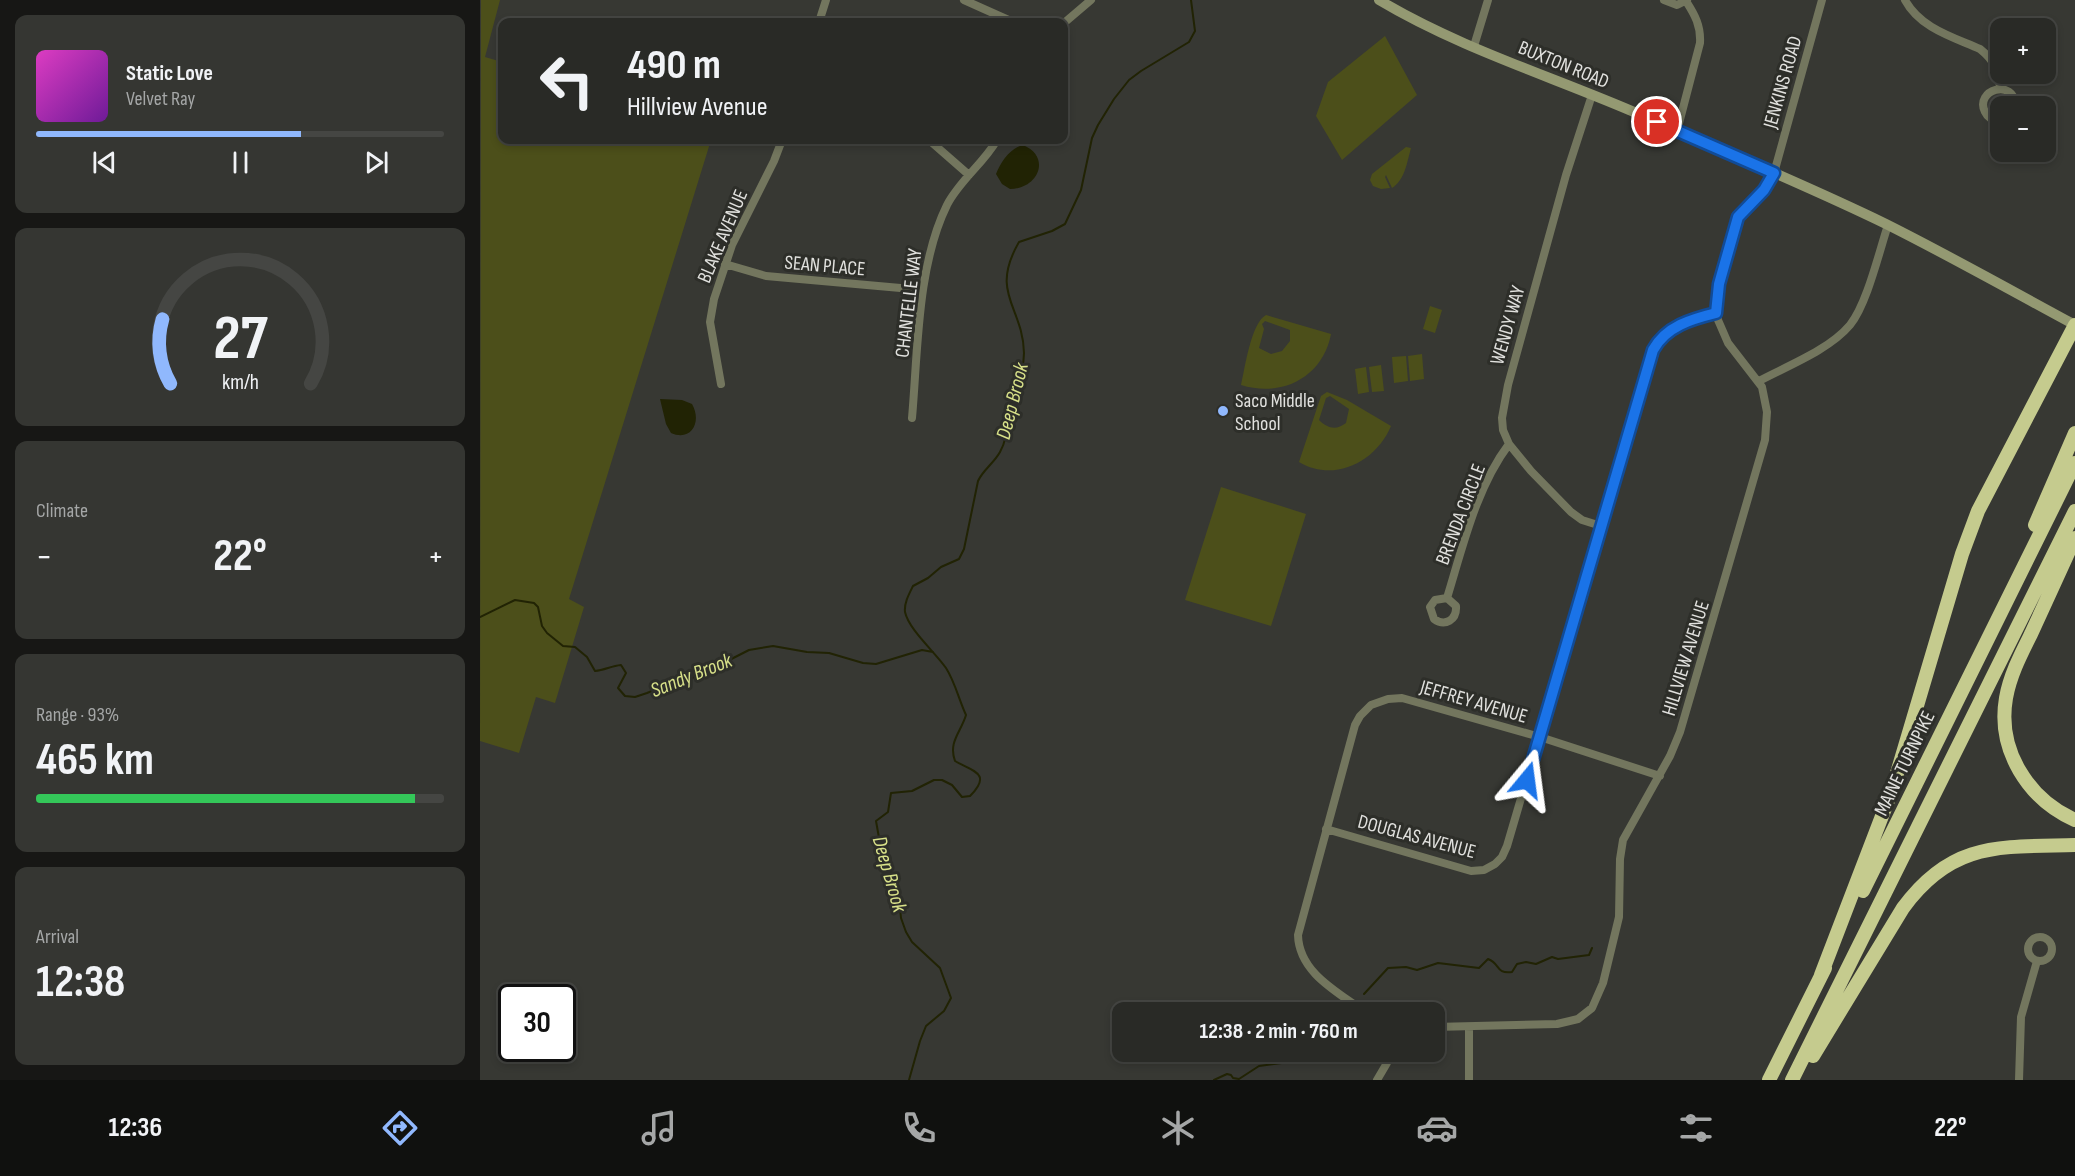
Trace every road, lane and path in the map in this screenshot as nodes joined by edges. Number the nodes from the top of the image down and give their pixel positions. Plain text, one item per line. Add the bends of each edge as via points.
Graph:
1 (826, 0) edge
2 (964, 0) edge
3 (1091, 0) edge
4 (1379, 0) edge
5 (1488, 0) edge
6 (1664, 0) edge
7 (1687, 0) edge
8 (1822, 0) edge
9 (1905, 0) edge
10 (820, 18) edge
11 (1004, 18) edge
12 (1068, 20) edge
13 (1474, 46) junction
14 (2000, 89) junction
15 (1592, 95) junction
16 (2013, 96) edge
17 (1990, 118) edge
18 (1677, 131) junction
19 (780, 144) edge
20 (934, 144) edge
21 (994, 144) edge
22 (1774, 173) junction
23 (969, 175) junction
24 (1888, 225) junction
25 (725, 264) junction
26 (923, 290) junction
27 (1716, 313) junction
28 (2075, 325) edge
29 (1759, 381) junction
30 (721, 384) dead end
31 (912, 418) dead end
32 (2075, 434) edge
33 (1509, 444) junction
34 (2075, 463) edge
35 (2075, 510) edge
36 (1600, 526) junction
37 (2075, 538) edge
38 (1447, 598) dead end
39 (2000, 614) junction
40 (1540, 737) junction
41 (1660, 776) junction
42 (2075, 820) edge
43 (1326, 829) junction
44 (2075, 845) edge
45 (2037, 961) dead end
46 (1821, 975) junction
47 (1352, 1002) edge
48 (1469, 1026) junction
49 (1445, 1027) edge
50 (1386, 1062) edge
51 (1377, 1080) edge
52 (1469, 1080) edge
53 (1769, 1080) edge
54 (1792, 1080) edge
55 (1797, 1080) edge
56 (2019, 1080) edge

1 - 10 street
2 - 11 street
3 - 12 street
4 - 13 main road, BUXTON ROAD
5 - 13 street
6 - 7 street via 1677,5
7 - 18 street via 1701,33
8 - 22 street, JENKINS ROAD
9 - 14 street via 1924,22 1987,55 1997,67
13 - 15 main road, BUXTON ROAD
14 - 16 street
14 - 17 street via 1986,96 1983,106
15 - 18 main road, BUXTON ROAD
15 - 33 street, WENDY WAY via 1508,385 1502,417
18 - 22 main road, BUXTON ROAD
19 - 25 street, BLAKE AVENUE
20 - 23 street
21 - 23 street, CHANTELLE WAY
22 - 24 main road, BUXTON ROAD
22 - 27 street, HILLVIEW AVENUE via 1764,190 1738,217 1719,284
23 - 26 street, CHANTELLE WAY via 952,196 937,229
24 - 28 main road, BUXTON ROAD
24 - 29 street via 1866,291 1849,326 1818,350
25 - 26 street, SEAN PLACE via 766,276
25 - 30 street, BLAKE AVENUE via 710,322
26 - 31 street, CHANTELLE WAY
27 - 29 street, HILLVIEW AVENUE via 1728,343
27 - 36 street, DOUGLAS AVENUE via 1676,327 1656,344
28 - 46 highway via 1978,511 1892,790
29 - 41 street, HILLVIEW AVENUE via 1767,412 1763,450 1683,721
32 - 39 highway
33 - 36 street, WENDY WAY via 1571,512
33 - 38 street, BRENDA CIRCLE via 1480,497
34 - 39 highway, MAINE TURNPIKE
35 - 54 highway, MAINE TURNPIKE
36 - 40 street, DOUGLAS AVENUE
37 - 42 highway via 2012,675 2005,712 2008,745 2020,774 2045,802
39 - 46 highway, MAINE TURNPIKE
40 - 41 street, JEFFREY AVENUE
40 - 43 street, JEFFREY AVENUE via 1413,700 1393,698 1377,702 1363,712 1355,725
40 - 43 street, DOUGLAS AVENUE via 1507,846 1499,860 1488,868 1467,870
41 - 48 street, HILLVIEW AVENUE via 1623,840 1619,917 1603,982 1592,1008 1565,1023
43 - 47 street via 1300,924 1299,945 1311,971
44 - 55 highway via 1995,849 1968,855 1940,869 1903,908
45 - 56 street via 2021,1017
46 - 53 highway, MAINE TURNPIKE
48 - 49 street, HILLVIEW AVENUE
48 - 52 street
50 - 51 street

